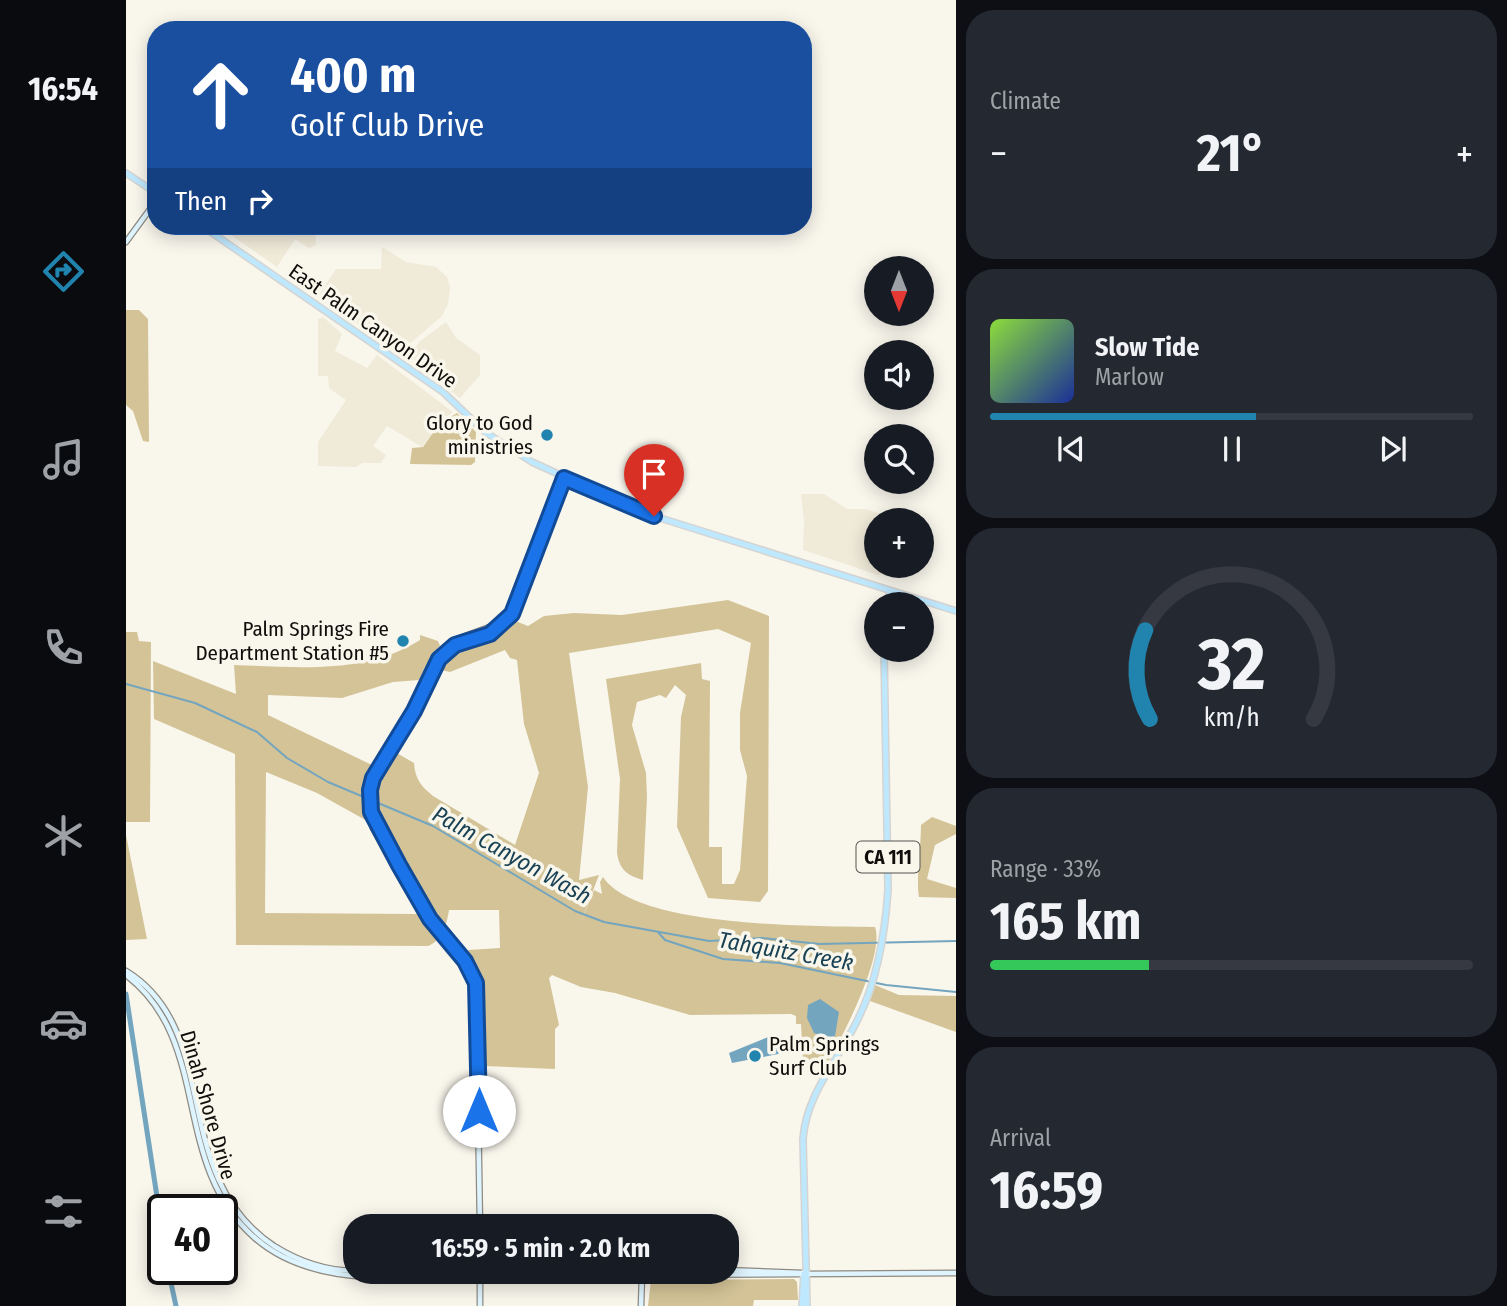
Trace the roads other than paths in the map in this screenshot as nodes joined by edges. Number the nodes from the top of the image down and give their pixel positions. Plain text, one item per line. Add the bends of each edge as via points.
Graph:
1 (126, 173) edge
2 (147, 186) edge
3 (147, 213) edge
4 (215, 235) edge
5 (126, 242) edge
6 (564, 478) junction
7 (890, 592) edge
8 (934, 605) edge
9 (956, 611) edge
10 (884, 662) edge
11 (126, 973) edge
12 (168, 1018) junction
13 (480, 1214) edge
14 (343, 1269) edge
15 (739, 1270) edge
16 (739, 1274) edge
17 (804, 1274) junction
18 (956, 1274) edge
19 (343, 1275) edge
20 (480, 1284) edge
21 (642, 1284) edge
22 (480, 1306) edge
23 (641, 1306) edge
24 (802, 1306) edge
25 (807, 1306) edge

1 - 2 main road
3 - 5 main road
4 - 6 main road, East Palm Canyon Drive via 443,392 506,448
6 - 7 main road, East Palm Canyon Drive via 641,512
6 - 13 main road via 512,614 490,634 455,645 439,659 370,790 371,812 420,901 470,969 478,990
8 - 9 main road, East Palm Canyon Drive
10 - 17 main road, CA 111 via 885,928 866,1001 805,1117
11 - 12 main road, Dinah Shore Drive via 146,987
12 - 14 main road, Dinah Shore Drive via 184,1052 213,1171 234,1208 281,1250 316,1265
12 - 19 main road, Dinah Shore Drive via 208,1173 229,1212 260,1243 298,1264
15 - 17 main road
16 - 17 main road, Dinah Shore Drive
17 - 18 main road
17 - 24 main road, CA 111
17 - 25 main road, CA 111
20 - 22 main road
21 - 23 main road

